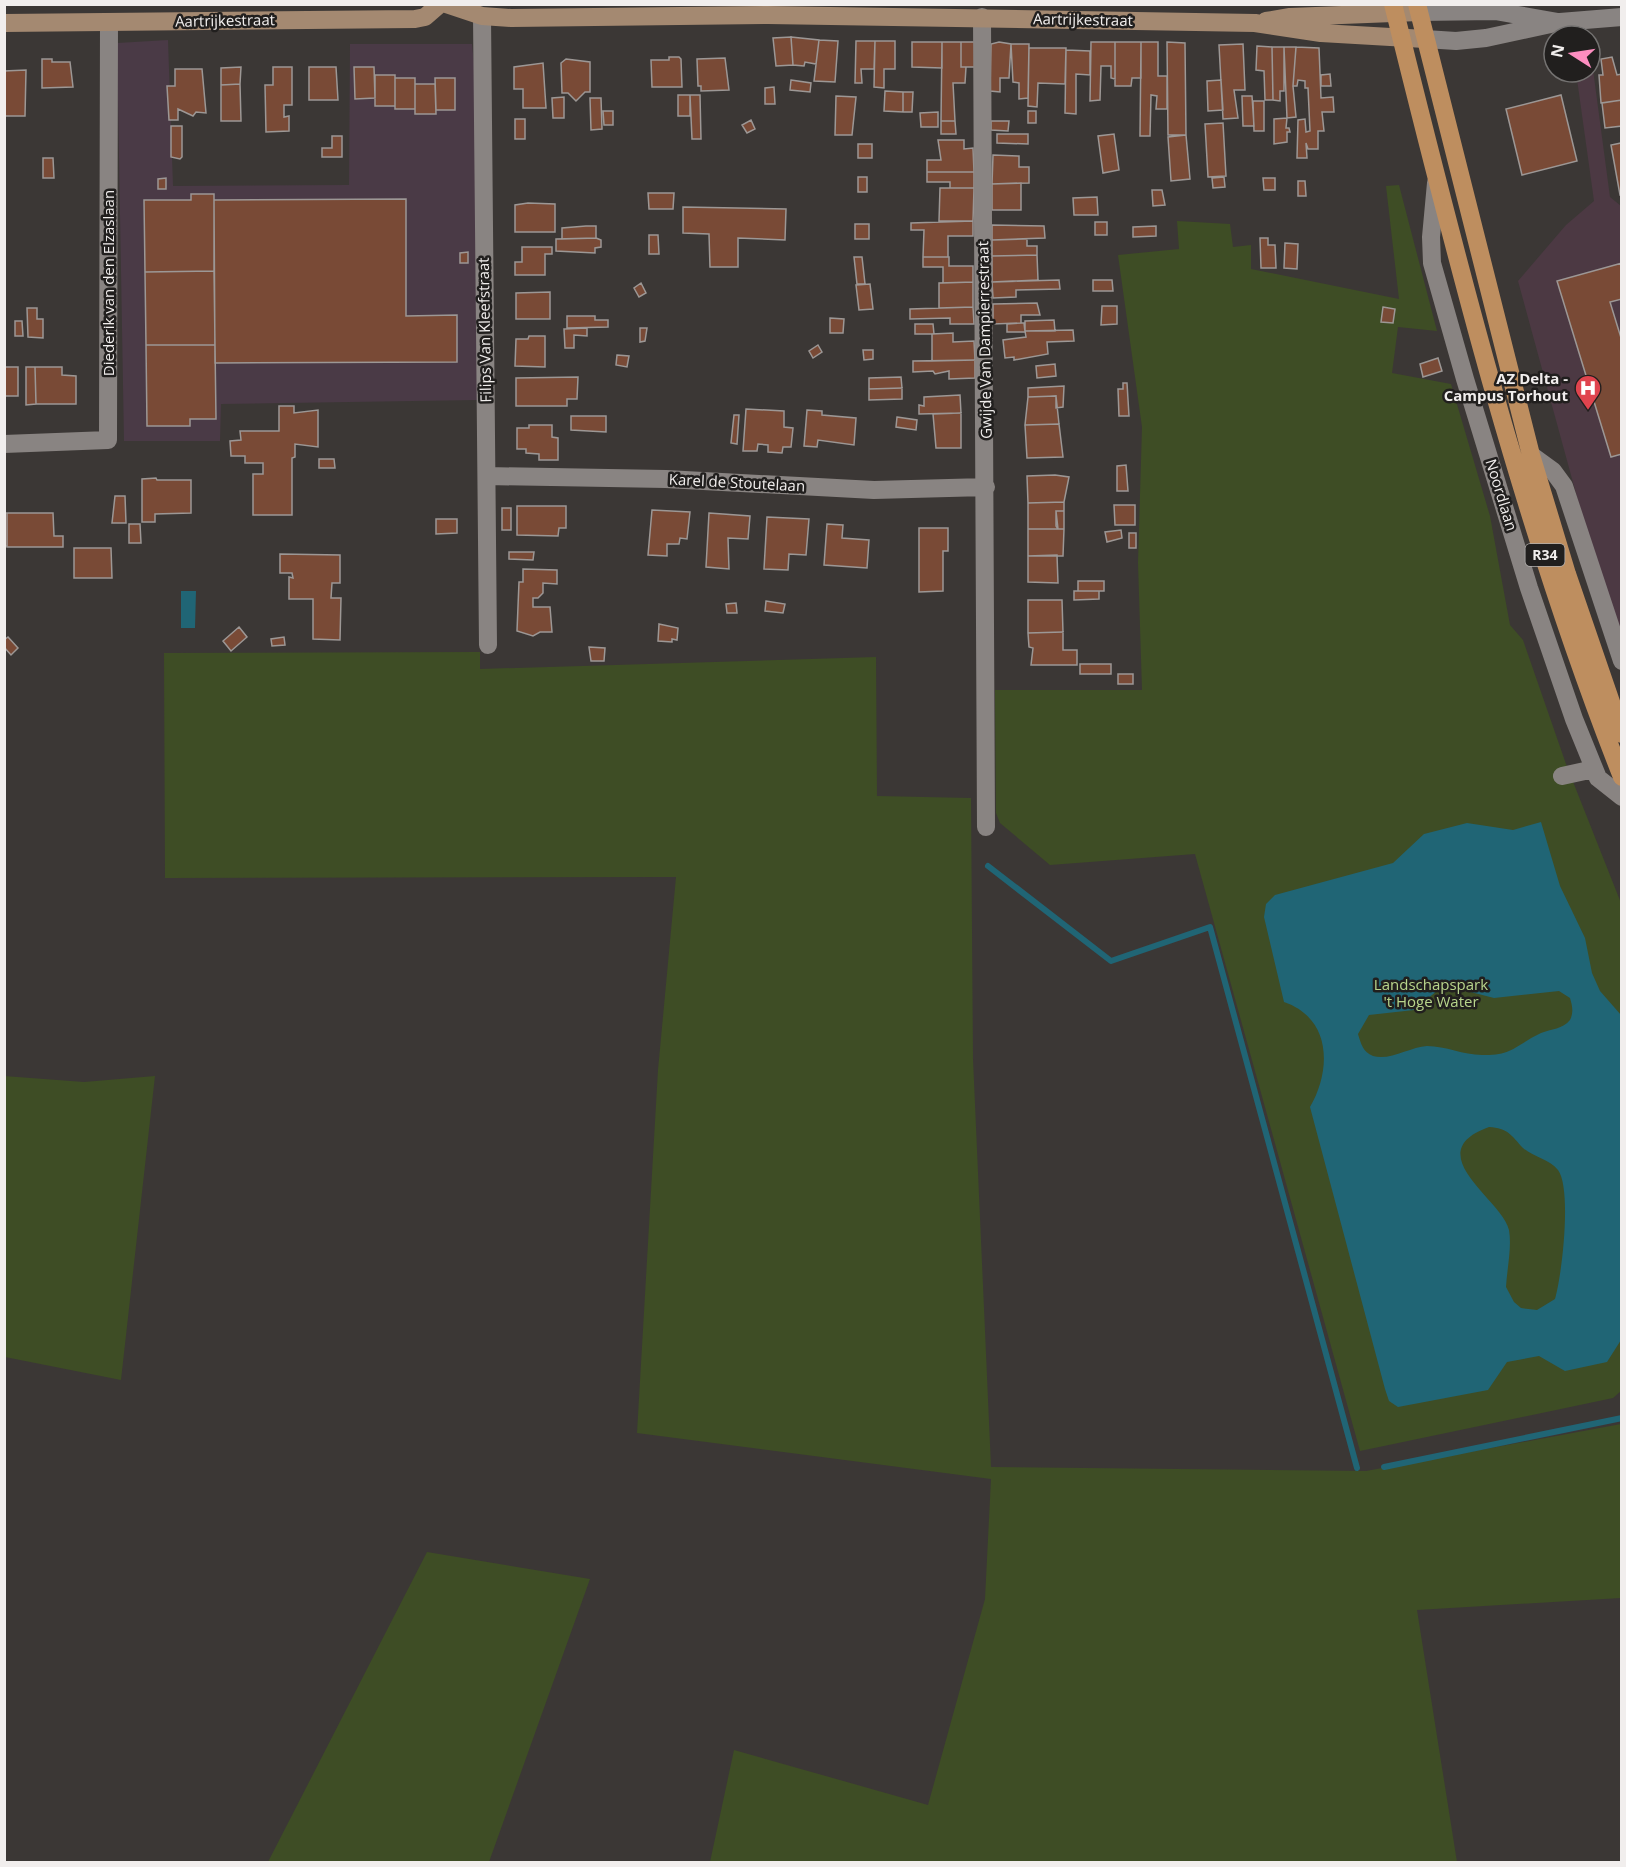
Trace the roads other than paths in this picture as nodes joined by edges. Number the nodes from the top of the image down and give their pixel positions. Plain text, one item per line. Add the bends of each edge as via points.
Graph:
1 (440, 4) edge
2 (446, 4) edge
3 (1394, 8) edge
4 (1418, 8) edge
5 (482, 15) junction
6 (982, 17) junction
7 (1622, 17) edge
8 (109, 22) junction
9 (1560, 22) junction
10 (4, 23) edge
11 (1255, 23) junction
12 (1401, 37) junction
13 (1425, 39) junction
14 (1436, 175) junction
15 (4, 444) edge
16 (1531, 454) junction
17 (487, 476) junction
18 (986, 487) junction
19 (488, 645) dead end
20 (1622, 661) edge
21 (1622, 734) edge
22 (1594, 769) junction
23 (1562, 776) dead end
24 (1622, 777) edge
25 (1622, 797) edge
26 (986, 827) dead end

1 - 8 street, Aartrijkestraat via 425,17 415,19
2 - 5 street, Aartrijkestraat
3 - 4 street, Aartrijkestraat
3 - 11 street, Aartrijkestraat
3 - 12 main road, Noordlaan / R34
4 - 9 street, Aartrijkestraat via 1495,11
4 - 13 main road, R34
5 - 6 street, Aartrijkestraat
5 - 17 street, Filips Van Kleefstraat
6 - 11 street, Aartrijkestraat
6 - 18 street, Gwijde Van Dampierrestraat
7 - 9 street, Aartrijkestraat
8 - 10 street, Aartrijkestraat
8 - 15 street, Diederik van den Elzaslaan via 108,440
9 - 13 street, Aartrijkestraat via 1486,38
11 - 12 street, Aartrijkestraat via 1321,33
12 - 13 street, Aartrijkestraat
12 - 14 main road, Noordlaan / R34
13 - 16 main road, R34
14 - 22 street, Noordlaan via 1431,237 1436,276 1529,588
14 - 24 main road, Noordlaan / R34 via 1476,330 1544,550
16 - 20 street via 1553,471 1564,486
16 - 21 main road, R34
17 - 18 street, Karel de Stoutelaan via 666,479 874,490
17 - 19 street, Filips Van Kleefstraat
18 - 26 street, Gwijde Van Dampierrestraat
22 - 23 street
22 - 25 street, Noordlaan via 1598,778

